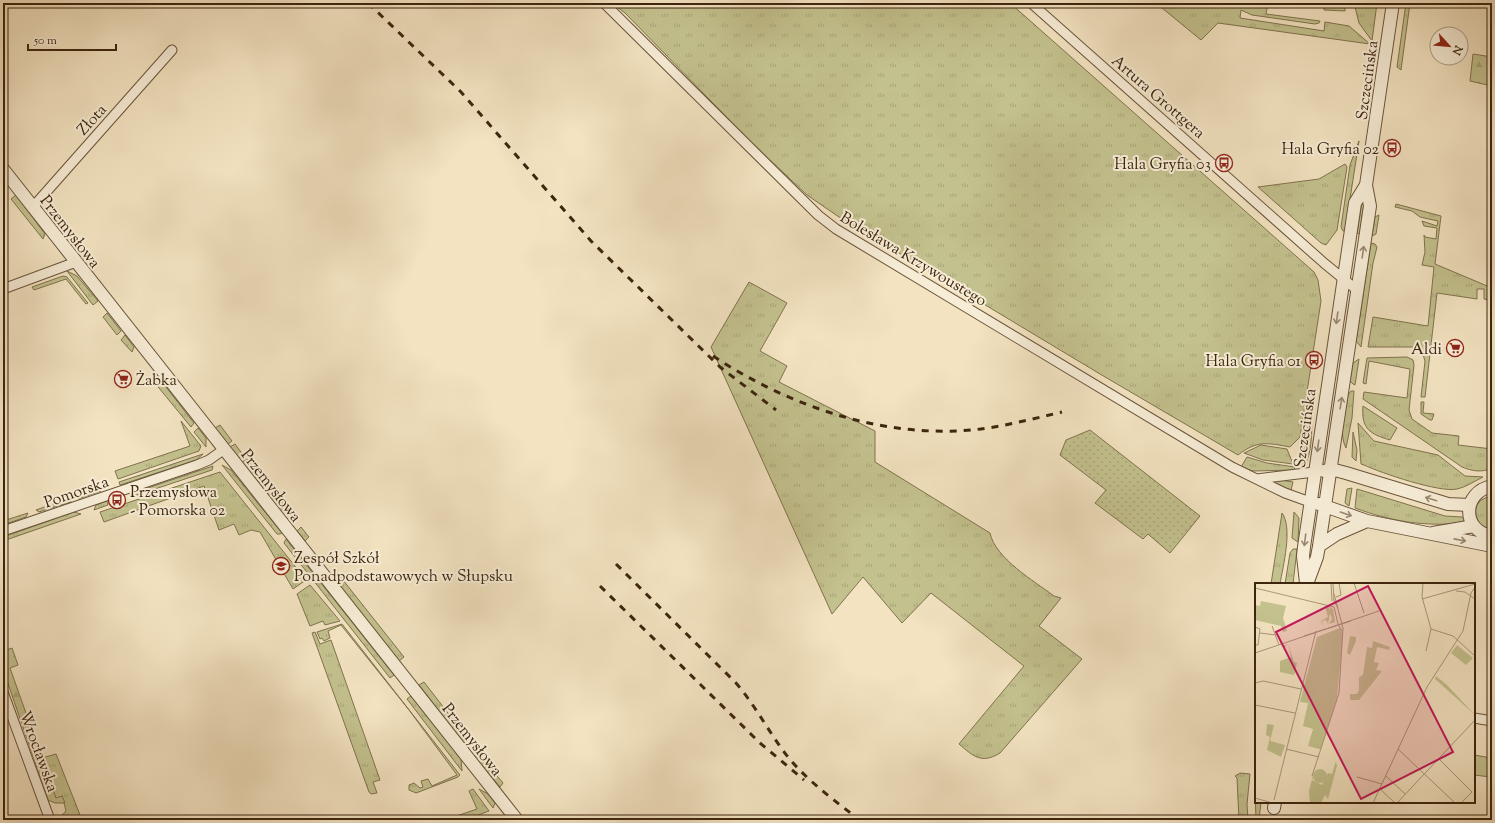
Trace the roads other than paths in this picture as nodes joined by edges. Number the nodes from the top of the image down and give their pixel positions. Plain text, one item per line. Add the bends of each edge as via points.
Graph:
1 (604, 3) edge
2 (1031, 3) edge
3 (1393, 3) edge
4 (172, 50) dead end
5 (3, 169) edge
6 (1366, 185) junction
7 (32, 208) junction
8 (76, 262) junction
9 (1343, 279) junction
10 (3, 289) edge
11 (1357, 290) junction
12 (223, 450) junction
13 (1331, 470) junction
14 (1314, 472) junction
15 (1255, 479) junction
16 (1492, 486) edge
17 (1310, 502) junction
18 (1470, 505) junction
19 (1326, 506) junction
20 (1367, 521) junction
21 (1474, 526) junction
22 (3, 531) edge
23 (1428, 534) junction
24 (1492, 536) edge
25 (1319, 546) junction
26 (1492, 546) edge
27 (1306, 583) edge
28 (1306, 583) edge
29 (4, 697) edge
30 (1475, 718) edge
31 (1492, 721) edge
32 (50, 820) edge
33 (517, 820) edge

1 - 15 street, Bolesława Krzywoustego via 829,224 1144,416
2 - 9 street, Artura Grottgera
3 - 6 street, Szczecińska
4 - 7 street, Złota
5 - 7 street, Przemysłowa
6 - 9 street, Szczecińska via 1355,203
11 -> 6 street, Szczecińska via 1370,206
7 - 8 street, Przemysłowa
8 - 10 street
8 - 12 street, Przemysłowa
9 - 11 street, Artura Grottgera
9 -> 14 street, Szczecińska
13 -> 11 street, Szczecińska
12 - 22 street, Pomorska via 197,465
12 - 33 street, Przemysłowa
13 - 14 street
18 -> 13 street via 1448,504
13 - 19 street, Szczecińska
14 - 15 street
14 - 17 street, Szczecińska
15 - 17 street, Bolesława Krzywoustego
16 - 18 street via 1478,492
17 - 19 street
17 -> 27 street, Szczecińska via 1303,556
18 - 21 street via 1470,520
19 -> 20 street
19 - 25 street, Szczecińska
20 - 23 street
20 - 25 street via 1337,534
21 - 23 street
21 - 24 street
23 -> 26 street
25 - 28 street, Szczecińska
29 - 32 street, Wrocławska
30 - 31 street

